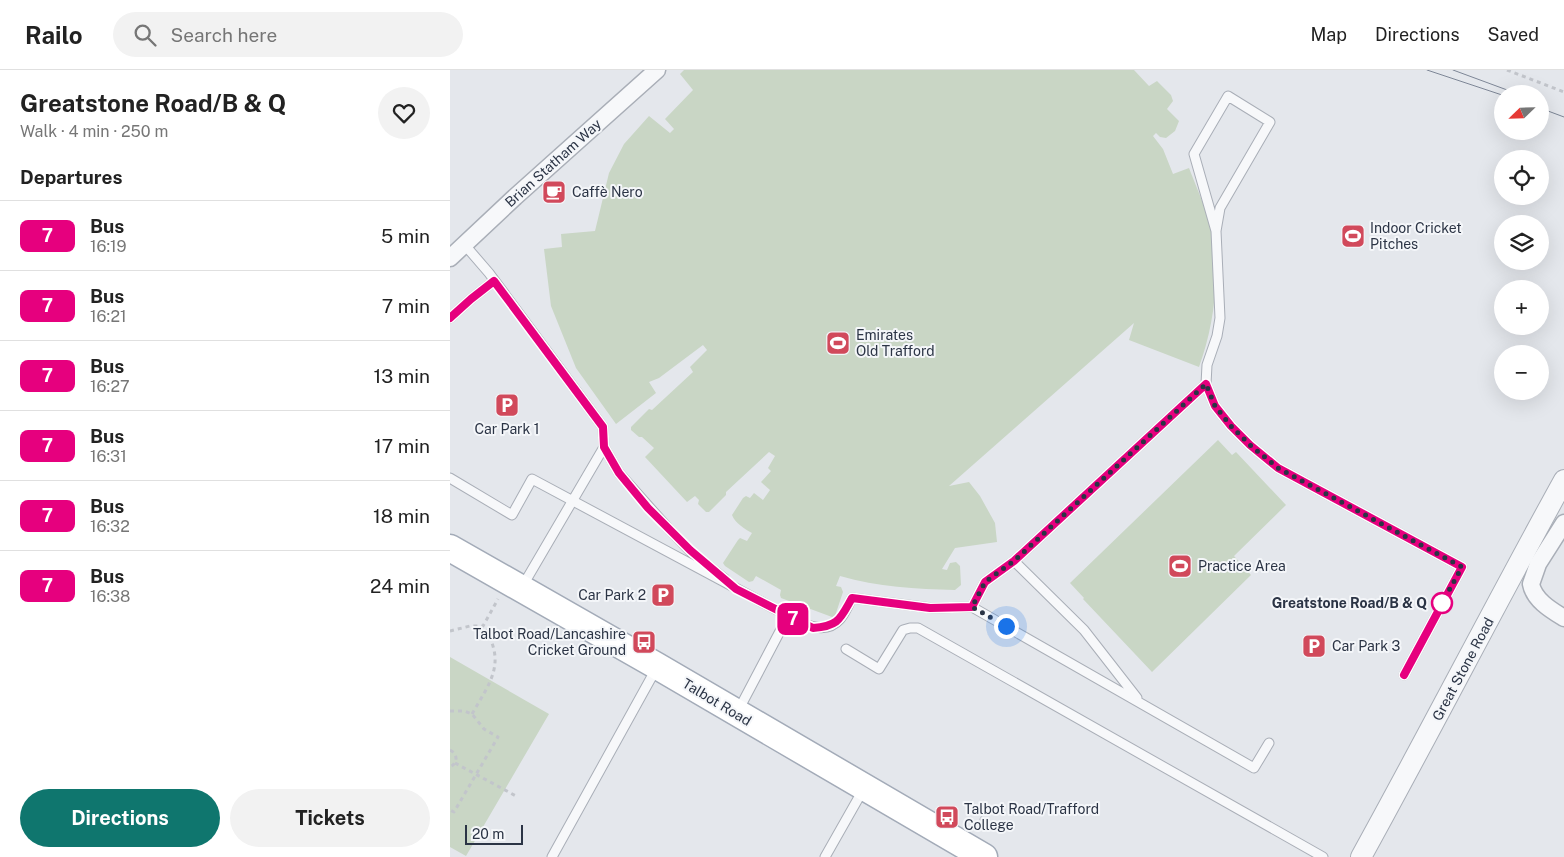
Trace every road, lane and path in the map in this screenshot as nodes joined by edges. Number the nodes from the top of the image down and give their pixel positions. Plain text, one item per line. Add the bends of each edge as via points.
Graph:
1 (657, 70) edge
2 (1509, 70) edge
3 (1564, 92) edge
4 (1216, 231) junction
5 (464, 244) junction
6 (450, 258) edge
7 (494, 281) junction
8 (450, 318) edge
9 (1206, 384) junction
10 (604, 447) junction
11 (450, 478) edge
12 (1564, 480) edge
13 (572, 500) junction
14 (1564, 523) edge
15 (450, 548) edge
16 (1014, 561) junction
17 (514, 586) junction
18 (736, 589) junction
19 (972, 607) junction
20 (788, 616) junction
21 (1564, 618) edge
22 (483, 626) junction
23 (450, 631) edge
24 (846, 649) dead end
25 (657, 666) junction
26 (1404, 675) dead end
27 (1140, 703) junction
28 (450, 711) edge
29 (472, 714) junction
30 (736, 714) junction
31 (1269, 743) dead end
32 (450, 750) edge
33 (455, 763) junction
34 (450, 767) edge
35 (476, 774) junction
36 (864, 788) junction
37 (516, 796) dead end
38 (450, 810) edge
39 (826, 856) edge
40 (552, 857) edge
41 (984, 857) edge
42 (1323, 857) edge
43 (1361, 857) edge

1 - 5 street, Brian Statham Way
2 - 3 path
4 - 4 lane via 1194,154 1228,96 1270,122 1220,208
4 - 9 lane via 1220,318 1207,366
5 - 6 street, Brian Statham Way
5 - 7 lane
7 - 8 lane
7 - 10 lane via 603,427
9 - 16 lane
9 - 26 lane via 1215,406 1231,426 1278,468 1462,567
10 - 13 lane
10 - 18 lane via 619,473 648,508
11 - 13 lane via 512,515 532,480
12 - 43 street, Great Stone Road
13 - 17 lane
13 - 18 lane
14 - 21 street via 1538,564 1531,584 1542,602
15 - 17 main road, Talbot Road
16 - 19 lane via 985,582
16 - 27 lane via 1084,630
17 - 22 path
17 - 25 main road, Talbot Road
18 - 20 lane
19 - 20 lane via 930,608 852,598 840,620 827,627 813,628
19 - 27 lane
20 - 30 lane
22 - 23 path
22 - 29 path via 492,639 495,666 491,681
24 - 42 lane via 879,669 904,630 918,628
25 - 30 main road, Talbot Road
25 - 40 lane
27 - 31 lane via 1254,768
28 - 29 path
29 - 35 path via 484,730 498,737
30 - 36 main road, Talbot Road
32 - 33 path via 455,755
33 - 34 path
33 - 35 path
35 - 37 path
35 - 38 path via 454,812
36 - 39 lane
36 - 41 main road, Talbot Road

